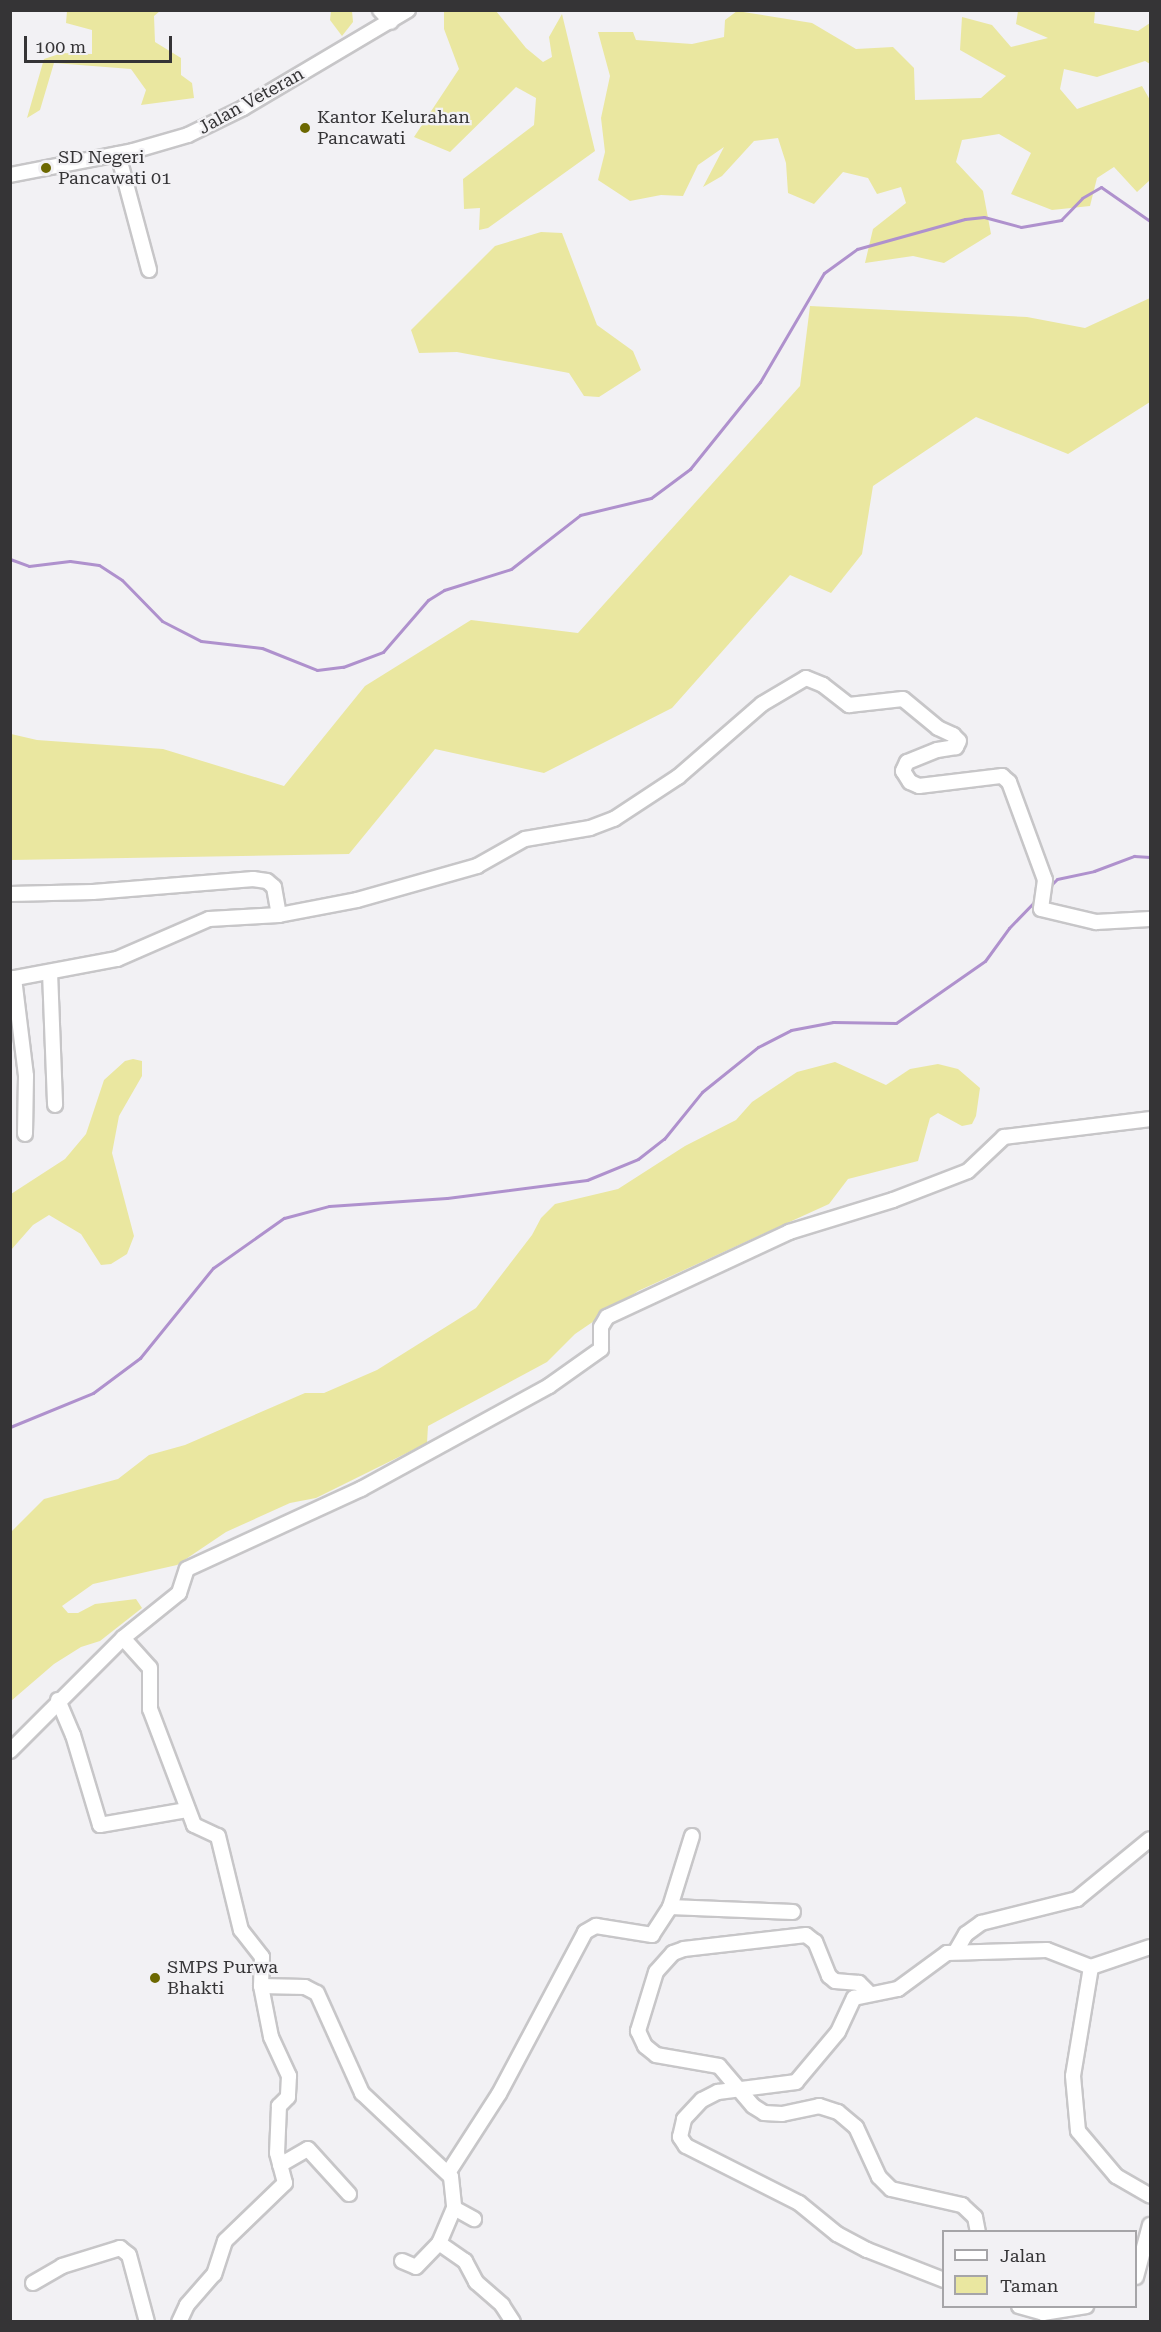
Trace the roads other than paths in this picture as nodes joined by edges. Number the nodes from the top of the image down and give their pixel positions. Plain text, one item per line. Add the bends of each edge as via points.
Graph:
1 (380, 10) edge
2 (408, 10) edge
3 (391, 22) junction
4 (118, 154) junction
5 (10, 175) edge
6 (149, 270) dead end
7 (10, 894) edge
8 (279, 915) junction
9 (1150, 919) edge
10 (50, 972) junction
11 (12, 978) edge
12 (55, 1105) dead end
13 (1150, 1119) edge
14 (25, 1134) dead end
15 (123, 1638) junction
16 (58, 1700) junction
17 (10, 1751) edge
18 (187, 1810) junction
19 (692, 1836) dead end
20 (1150, 1839) edge
21 (670, 1907) junction
22 (793, 1912) dead end
23 (1150, 1947) edge
24 (956, 1951) junction
25 (1091, 1967) junction
26 (261, 1986) junction
27 (870, 1994) junction
28 (737, 2087) junction
29 (280, 2165) junction
30 (448, 2173) junction
31 (349, 2194) dead end
32 (1150, 2196) edge
33 (454, 2208) junction
34 (474, 2219) dead end
35 (1150, 2224) edge
36 (978, 2230) edge
37 (439, 2243) junction
38 (1147, 2254) edge
39 (402, 2261) dead end
40 (1137, 2275) edge
41 (942, 2279) edge
42 (33, 2283) dead end
43 (1023, 2308) edge
44 (1079, 2308) edge
45 (147, 2322) edge
46 (179, 2322) edge
47 (513, 2322) edge

1 - 3 street
2 - 3 street, Jalan Veteran
3 - 4 street, Jalan Veteran via 216,123
4 - 5 street, Jalan Veteran
4 - 6 street
7 - 8 street via 93,892 253,879 267,881 274,887
8 - 9 street via 326,909 477,866 525,839 590,828 614,819 678,777 771,698 806,678 823,685 849,705 903,699 938,728 953,735 958,741 956,747 907,762 903,771 910,782 919,786 1002,776 1009,782 1045,880 1041,909 1096,922
8 - 10 street via 209,919 132,953
10 - 11 street
10 - 12 street
11 - 14 street via 26,1076
13 - 15 street via 1004,1137 968,1171 893,1200 789,1232 611,1315 601,1327 601,1349 565,1376 361,1489 187,1569 181,1591
15 - 16 street
15 - 18 street via 150,1668 150,1709
16 - 17 street
16 - 18 street via 73,1735 94,1816 100,1825
18 - 26 street via 197,1830 218,1836 241,1930 262,1957
19 - 21 street
20 - 24 street via 1077,1899 981,1923 966,1934
21 - 22 street
21 - 30 street via 652,1935 596,1926 585,1932 500,2094
23 - 25 street
24 - 25 street via 1047,1950
24 - 27 street via 898,1989
25 - 32 street via 1073,2076 1078,2131 1116,2176
26 - 29 street via 271,2037 289,2076 288,2097 279,2106
26 - 30 street via 305,1987 317,1993 362,2093
27 - 28 street via 854,1998 838,2032 796,2082
27 - 28 street via 859,1983 835,1981 829,1976 815,1942 806,1935 674,1953 656,1972 638,2023 641,2041 662,2056 719,2066
28 - 36 street via 764,2113 782,2114 819,2106 838,2112 863,2137 879,2177 891,2189 962,2205 975,2217
28 - 41 street via 718,2092 692,2108 681,2128 680,2137 686,2146 799,2203 847,2239
29 - 31 street via 308,2148
29 - 46 street via 285,2183 225,2241 214,2274 187,2305
30 - 33 street via 454,2183
33 - 34 street
33 - 37 street
35 - 38 street
37 - 39 street via 416,2267
37 - 47 street via 465,2261 476,2282 502,2305
38 - 40 street
42 - 45 street via 62,2266 120,2248 129,2255
43 - 44 street via 1044,2313

